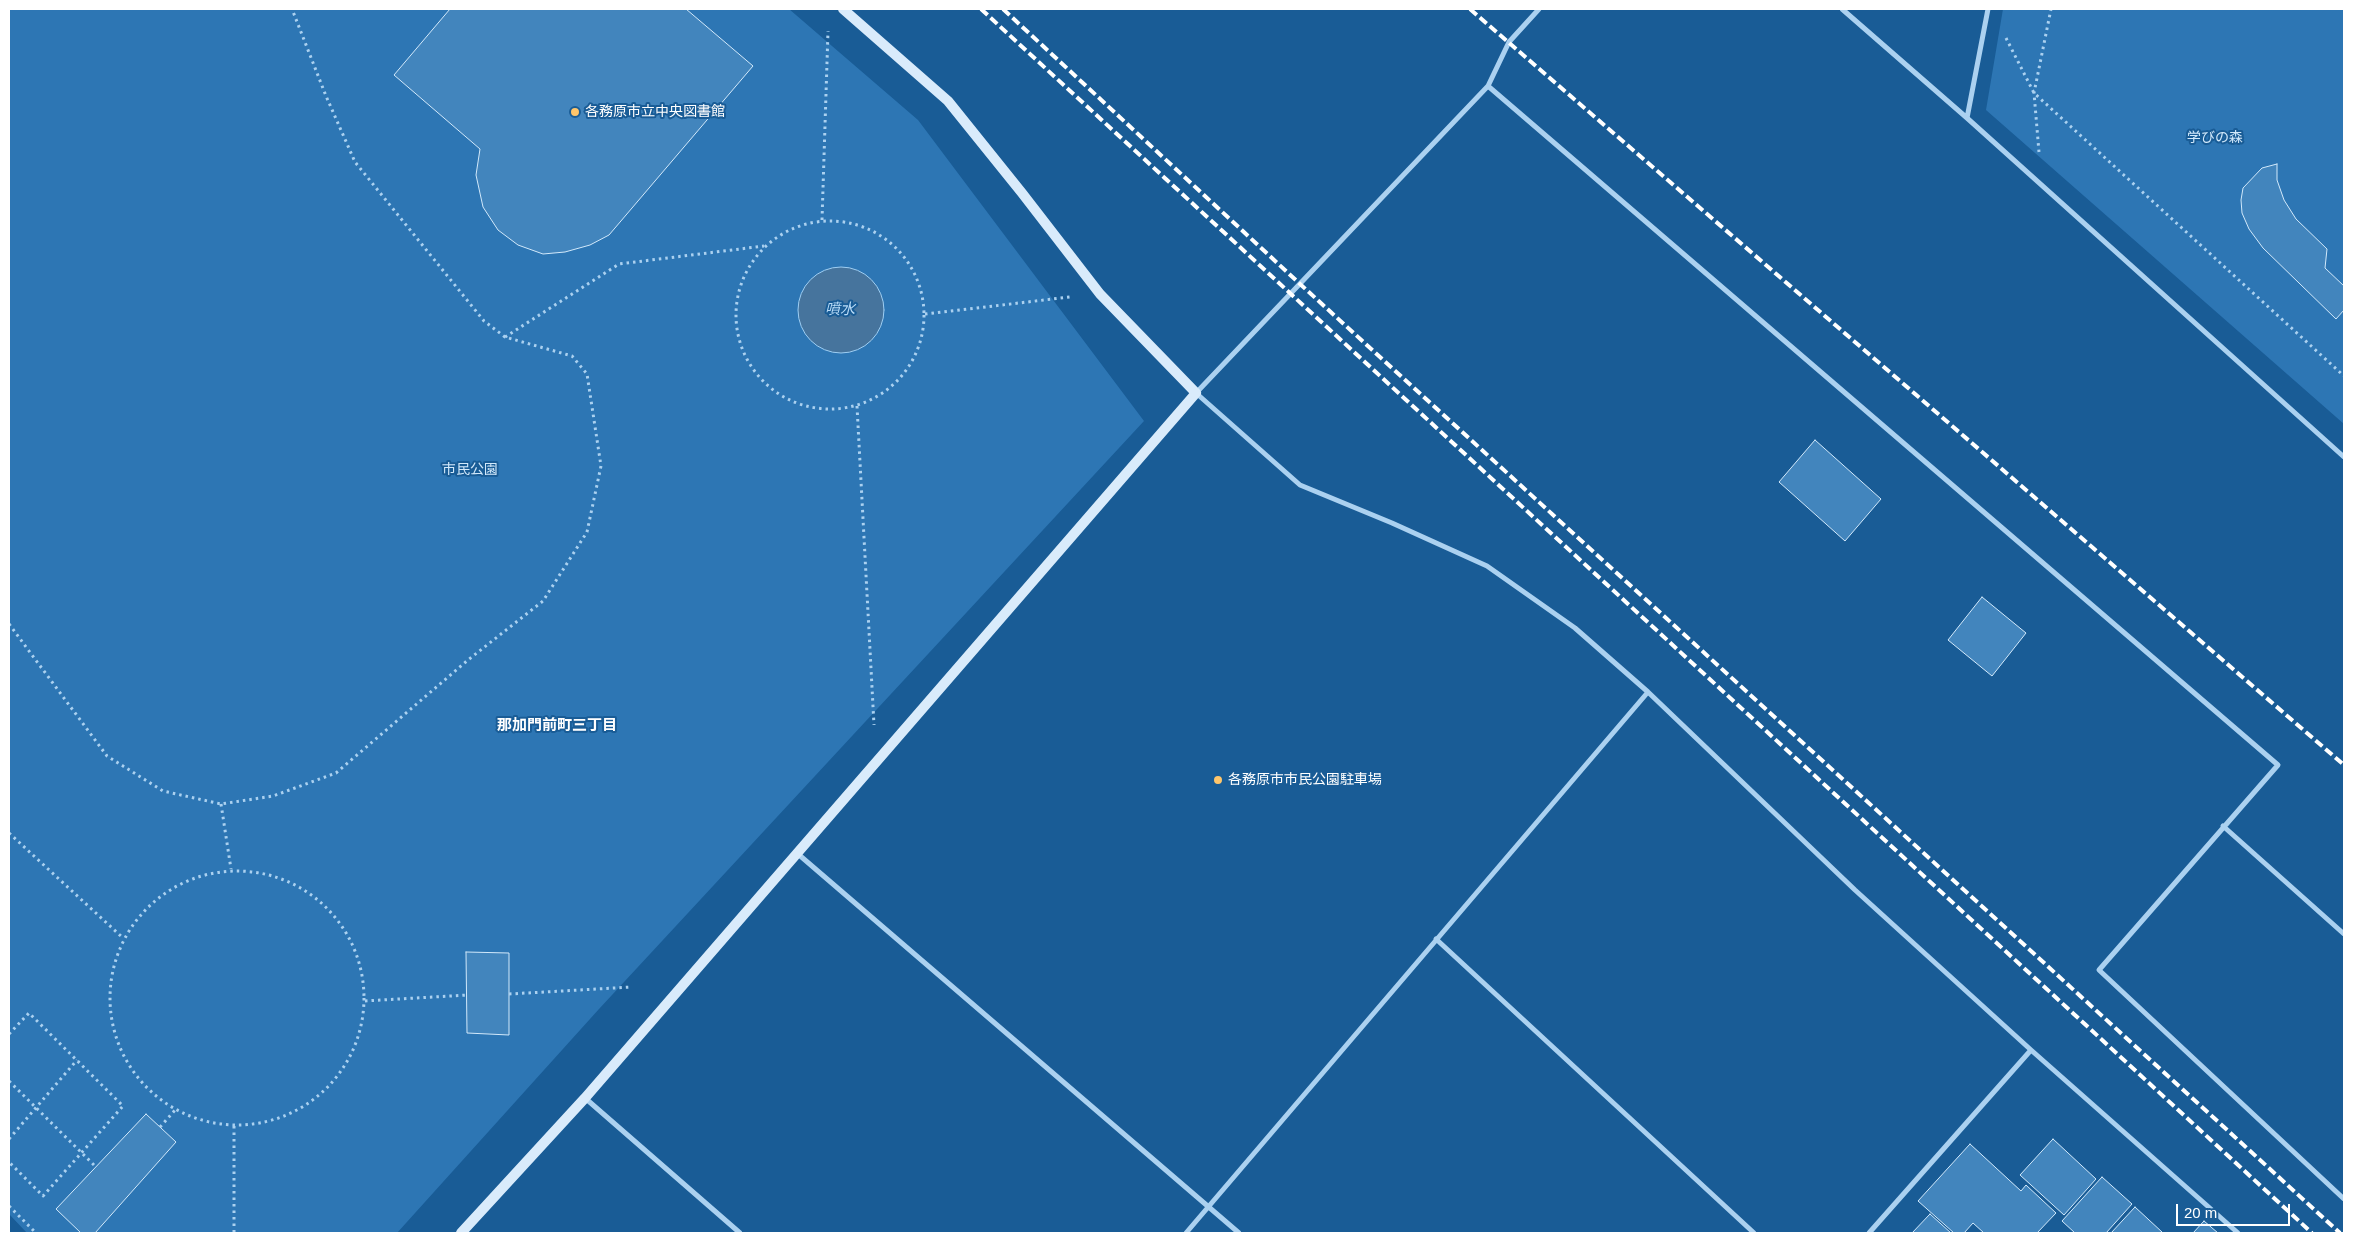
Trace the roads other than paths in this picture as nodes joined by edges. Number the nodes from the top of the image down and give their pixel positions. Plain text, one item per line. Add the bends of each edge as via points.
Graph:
1 (843, 9) edge
2 (1539, 9) edge
3 (1842, 9) edge
4 (1988, 9) edge
5 (1488, 86) junction
6 (1967, 118) junction
7 (1196, 393) junction
8 (2344, 457) edge
9 (1648, 692) junction
10 (2223, 826) junction
11 (798, 854) junction
12 (2344, 934) edge
13 (1436, 939) junction
14 (2031, 1050) junction
15 (585, 1098) junction
16 (2344, 1199) edge
17 (1209, 1207) junction
18 (462, 1233) edge
19 (740, 1233) edge
20 (1186, 1233) edge
21 (1239, 1233) edge
22 (1754, 1233) edge
23 (1869, 1233) edge
24 (2238, 1233) edge

1 - 7 street via 948,101 1100,294
2 - 5 street via 1509,42
3 - 6 street
4 - 6 street
5 - 7 street
5 - 10 street via 2278,765
6 - 8 street
7 - 9 street via 1300,485 1487,566 1575,628
7 - 11 street
9 - 13 street
9 - 14 street via 1855,890
10 - 12 street
10 - 16 street via 2099,970
11 - 15 street
11 - 17 street
13 - 17 street
13 - 22 street
14 - 23 street
14 - 24 street
15 - 18 street
15 - 19 street
17 - 20 street
17 - 21 street

